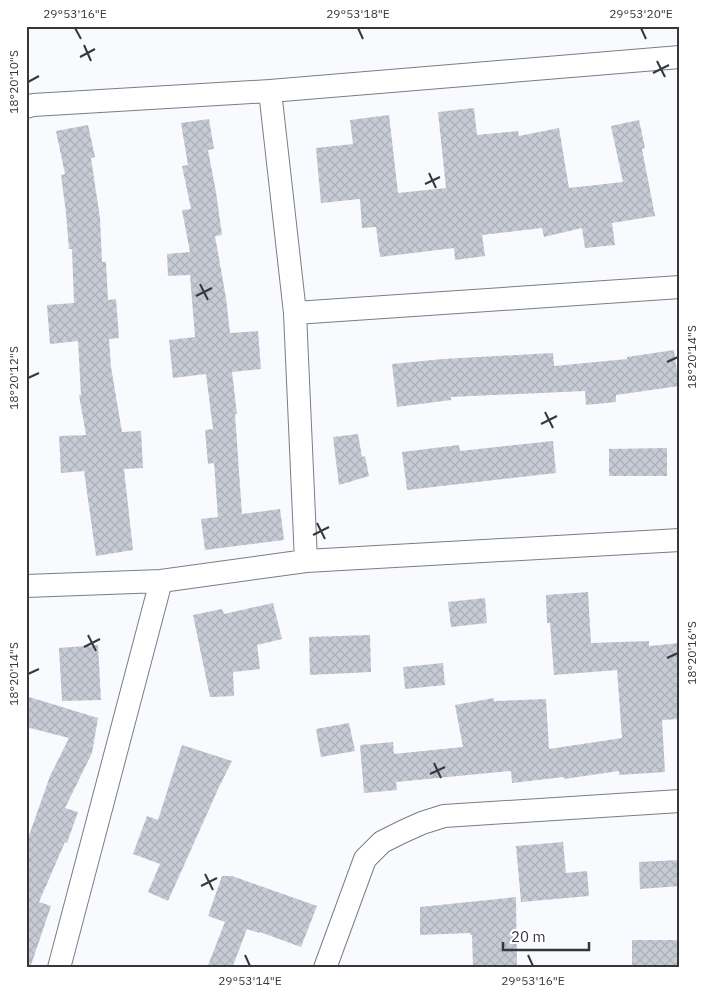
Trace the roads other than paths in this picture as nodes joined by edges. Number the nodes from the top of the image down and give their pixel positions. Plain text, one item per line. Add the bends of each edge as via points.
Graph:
1 (680, 57) edge
2 (270, 91) junction
3 (26, 107) edge
4 (680, 287) edge
5 (295, 312) junction
6 (680, 540) edge
7 (306, 561) junction
8 (161, 581) junction
9 (26, 586) edge
10 (680, 801) edge
11 (59, 968) edge
12 (325, 968) edge

1 - 2 street
2 - 3 street
2 - 5 street
4 - 5 street
5 - 7 street
6 - 7 street
7 - 8 street
8 - 9 street
8 - 11 street
10 - 12 street via 444,816 402,832 382,842 366,858

